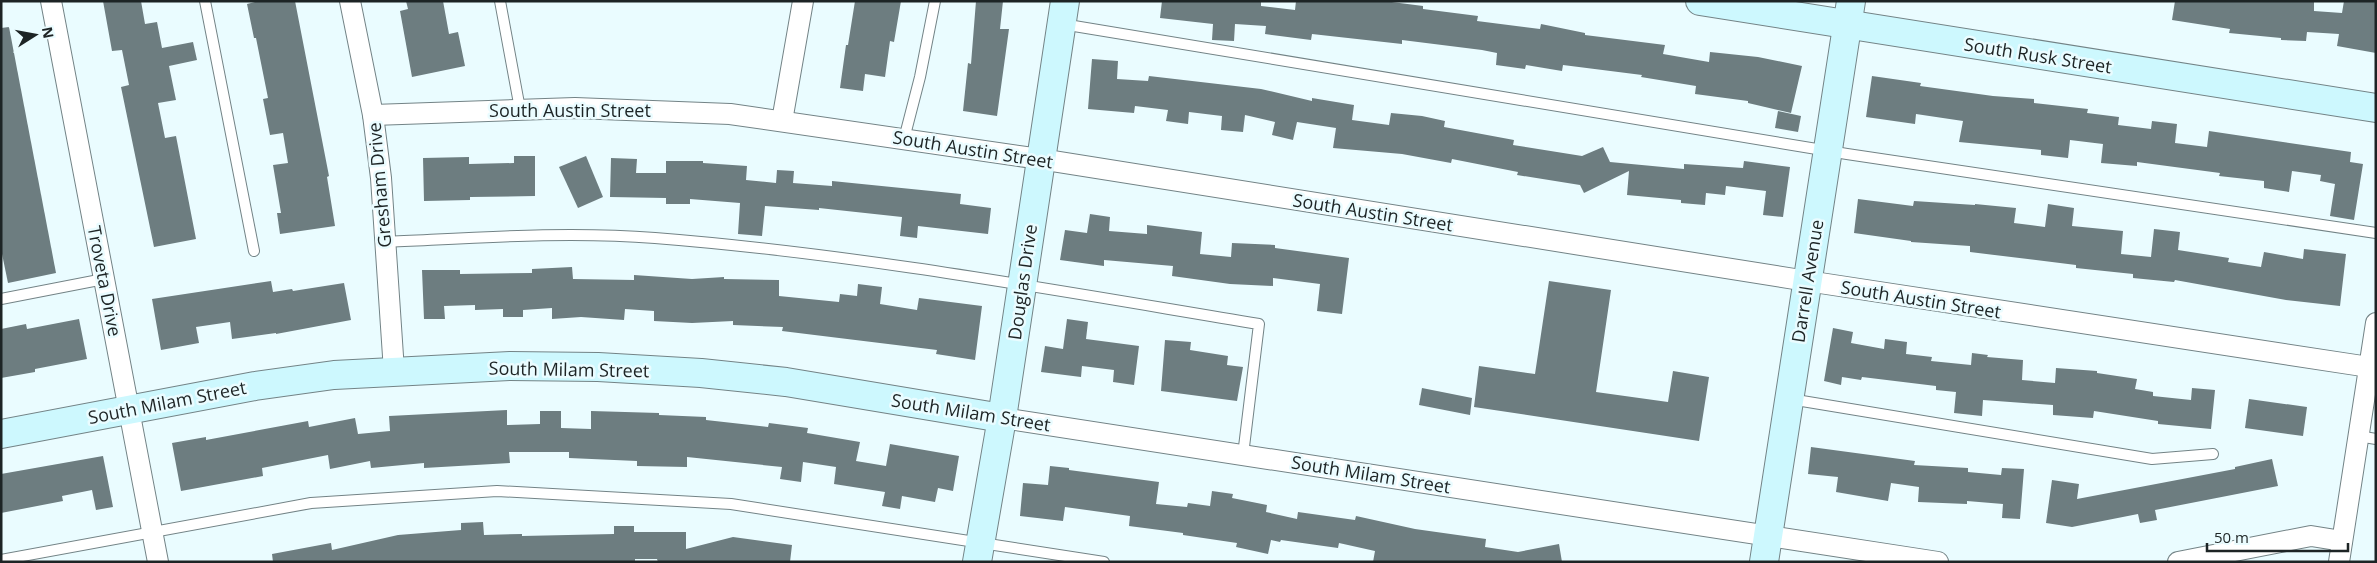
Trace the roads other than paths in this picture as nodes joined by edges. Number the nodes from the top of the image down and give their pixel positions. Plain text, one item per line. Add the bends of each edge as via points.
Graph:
1 (51, 1) edge
2 (204, 1) edge
3 (350, 1) edge
4 (500, 1) edge
5 (803, 1) edge
6 (936, 1) edge
7 (1714, 2) edge
8 (1063, 13) edge
9 (1849, 13) edge
10 (2376, 108) edge
11 (520, 109) junction
12 (373, 115) junction
13 (782, 121) junction
14 (904, 139) junction
15 (1828, 150) junction
16 (1040, 159) junction
17 (2376, 233) edge
18 (385, 242) junction
19 (254, 251) dead end
20 (104, 279) junction
21 (1807, 281) junction
22 (1022, 284) junction
23 (1, 299) edge
24 (2376, 323) edge
25 (2369, 367) junction
26 (394, 371) junction
27 (1789, 399) junction
28 (130, 410) junction
29 (1002, 418) junction
30 (1, 434) edge
31 (2367, 438) edge
32 (2213, 454) dead end
33 (1243, 455) junction
34 (152, 531) junction
35 (1768, 534) junction
36 (2342, 540) junction
37 (979, 552) edge
38 (1, 560) edge
39 (158, 562) edge
40 (1104, 562) edge
41 (1764, 562) edge
42 (1938, 562) edge
43 (2178, 562) edge
44 (2340, 562) edge

1 - 20 street, Troveta Drive
2 - 19 lane
3 - 12 street, Gresham Drive
4 - 11 lane
5 - 13 street
6 - 14 lane
7 - 9 street, South Rusk Street
8 - 15 lane
8 - 16 street, Douglas Drive
9 - 10 street, South Rusk Street
9 - 15 street, Darrell Avenue
11 - 12 street, South Austin Street
11 - 13 street, South Austin Street via 664,110
12 - 18 street, Gresham Drive
13 - 14 street, South Austin Street
14 - 16 street, South Austin Street
15 - 17 lane
15 - 21 street, Darrell Avenue
16 - 21 street, South Austin Street
16 - 22 street, Douglas Drive
18 - 22 lane via 527,236 653,238 876,262
18 - 26 street, Gresham Drive
20 - 23 lane
20 - 28 street, Troveta Drive
21 - 25 street, South Austin Street
21 - 27 street, Darrell Avenue
22 - 29 street, Douglas Drive
22 - 33 lane via 1259,324
24 - 25 street
25 - 31 street
26 - 28 street, South Milam Street via 255,386
26 - 29 street, South Milam Street via 510,366 700,373 786,382
27 - 32 lane via 2152,459
27 - 35 street, Darrell Avenue
28 - 30 street, South Milam Street
28 - 34 street, Troveta Drive
29 - 33 street, South Milam Street
29 - 37 street, Douglas Drive
31 - 36 street
33 - 35 street, South Milam Street
34 - 37 lane via 311,503 496,491 732,504
34 - 38 lane
34 - 39 street, Troveta Drive
35 - 41 street, Darrell Avenue
35 - 42 street, South Milam Street
36 - 43 street via 2311,536
36 - 44 street
37 - 40 lane

